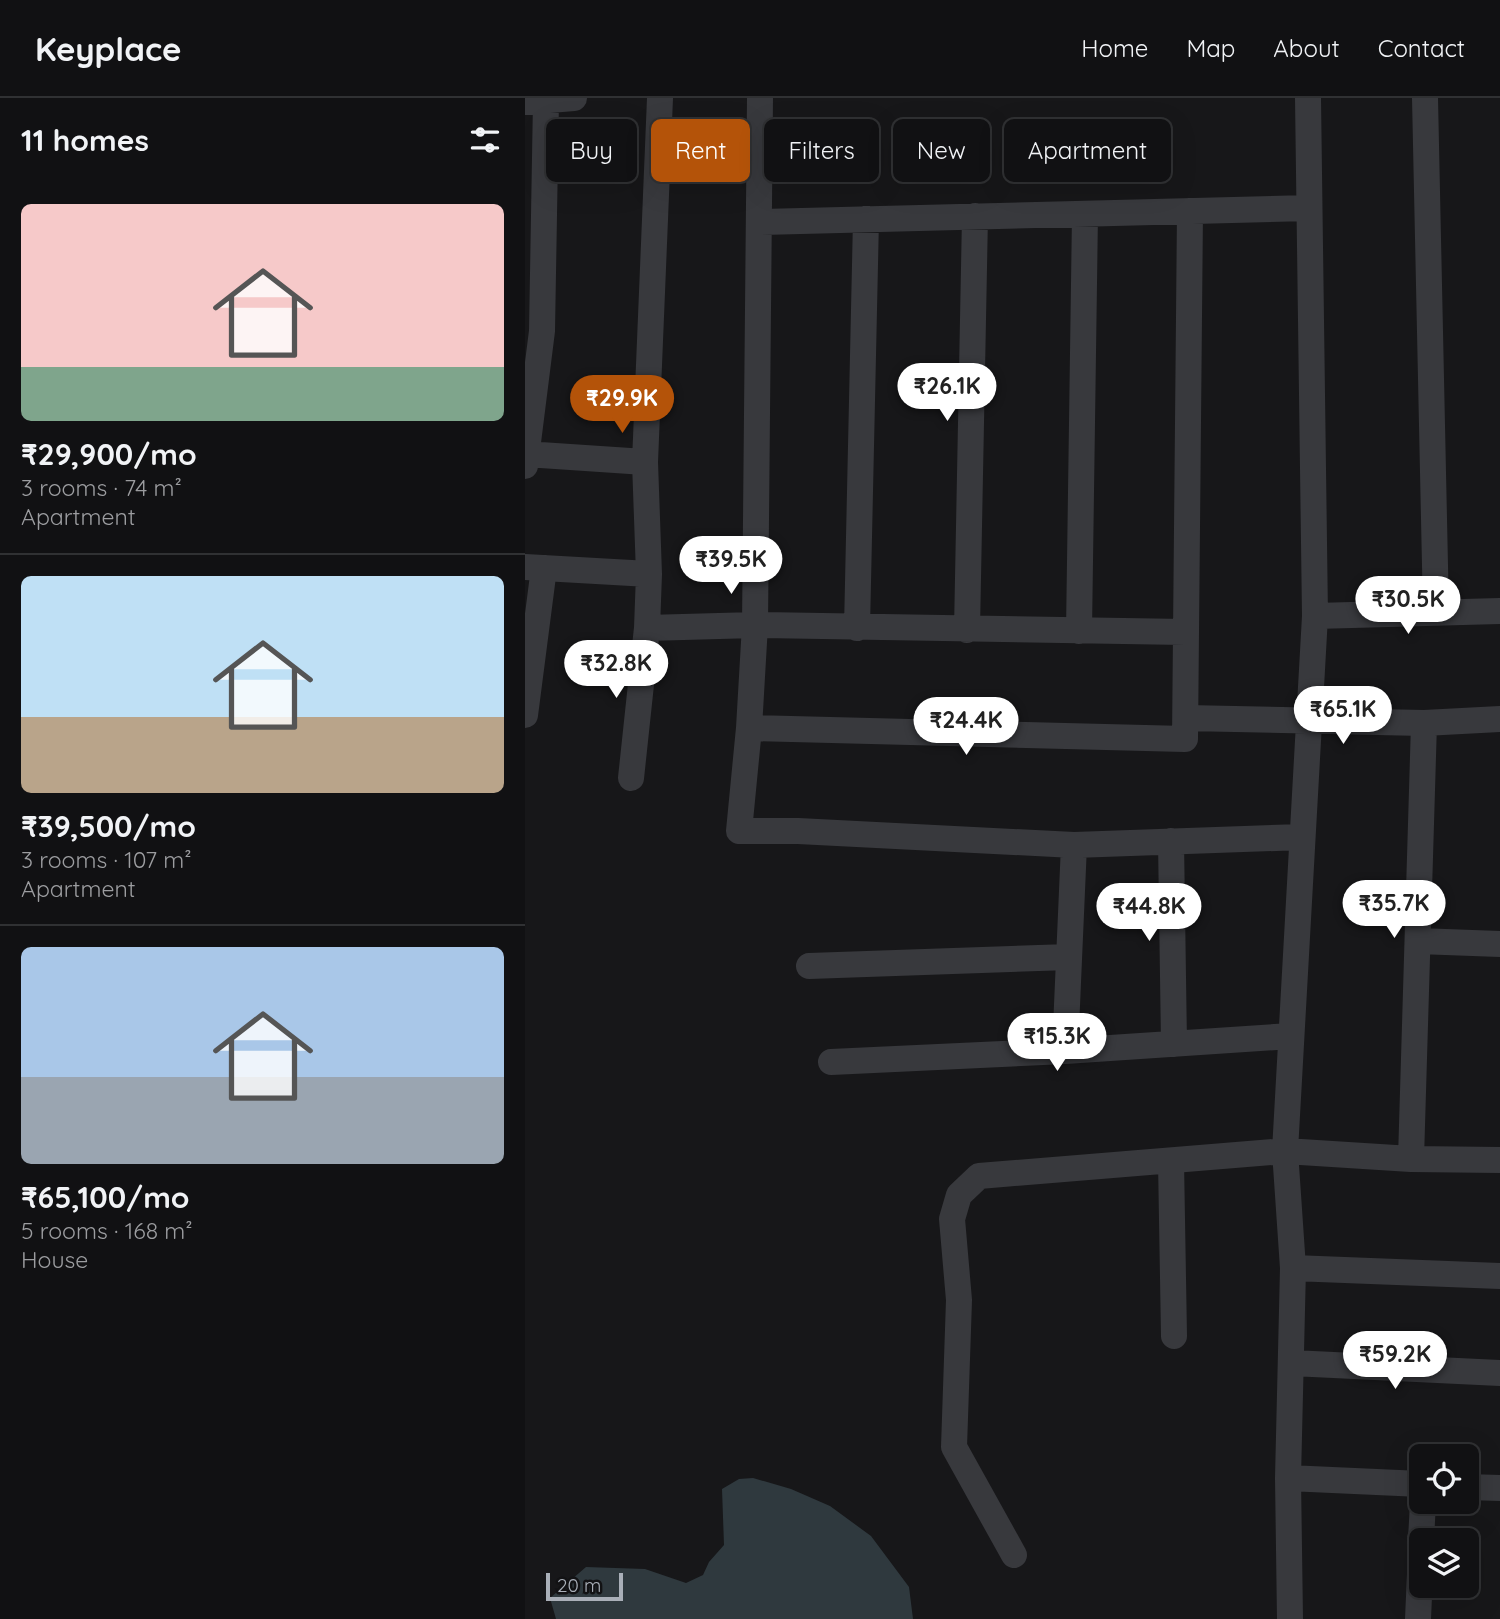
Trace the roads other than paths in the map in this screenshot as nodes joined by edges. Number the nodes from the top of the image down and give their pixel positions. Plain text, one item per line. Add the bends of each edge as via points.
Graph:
1 (574, 98) edge
2 (660, 98) edge
3 (760, 98) edge
4 (1308, 98) edge
5 (1425, 98) edge
6 (536, 101) edge
7 (1308, 208) junction
8 (1190, 211) junction
9 (1085, 214) junction
10 (975, 216) junction
11 (866, 219) junction
12 (760, 222) junction
13 (533, 331) edge
14 (526, 458) edge
15 (645, 462) junction
16 (535, 567) edge
17 (649, 574) junction
18 (1500, 611) edge
19 (1436, 612) junction
20 (1315, 616) junction
21 (755, 625) junction
22 (647, 628) junction
23 (857, 628) junction
24 (967, 630) junction
25 (1079, 631) junction
26 (1185, 632) junction
27 (525, 715) edge
28 (1186, 718) junction
29 (1500, 719) edge
30 (1307, 722) junction
31 (1424, 723) junction
32 (749, 728) junction
33 (631, 778) dead end
34 (1302, 837) junction
35 (1171, 841) junction
36 (1074, 845) junction
37 (1418, 941) junction
38 (1500, 944) edge
39 (1069, 957) junction
40 (809, 966) dead end
41 (1291, 1036) junction
42 (1174, 1044) junction
43 (1065, 1051) junction
44 (831, 1062) dead end
45 (1285, 1151) junction
46 (1412, 1159) junction
47 (1500, 1160) edge
48 (1171, 1161) junction
49 (1293, 1268) junction
50 (1500, 1276) edge
51 (1174, 1336) dead end
52 (1292, 1363) junction
53 (1500, 1373) edge
54 (1287, 1478) junction
55 (1409, 1483) edge
56 (1479, 1487) edge
57 (1500, 1488) edge
58 (1014, 1555) dead end
59 (1419, 1598) edge
60 (1290, 1619) edge
61 (1418, 1619) edge

1 - 6 street
2 - 15 street
3 - 12 street
4 - 7 street
5 - 19 street
6 - 13 street
7 - 8 street
7 - 20 street
8 - 9 street
8 - 26 street
9 - 10 street
9 - 25 street
10 - 11 street
10 - 24 street
11 - 12 street
11 - 23 street
12 - 21 street
13 - 14 street
14 - 15 street
15 - 17 street
16 - 17 street
16 - 27 street
17 - 22 street
18 - 19 street
19 - 20 street
20 - 30 street
21 - 22 street
21 - 23 street
21 - 32 street
22 - 33 street
23 - 24 street
24 - 25 street
25 - 26 street
26 - 28 street
28 - 30 street
28 - 32 street via 1185,739
29 - 31 street
30 - 31 street
30 - 34 street
31 - 37 street
32 - 36 street via 739,831
34 - 35 street
34 - 41 street
35 - 36 street
35 - 42 street
36 - 39 street
37 - 38 street
37 - 46 street
39 - 40 street
39 - 43 street
41 - 42 street
41 - 45 street
42 - 43 street
43 - 44 street
45 - 46 street
45 - 48 street
45 - 49 street
46 - 47 street
48 - 51 street
48 - 58 street via 979,1176 960,1195 952,1219 960,1300 954,1447
49 - 50 street
49 - 52 street
52 - 53 street
52 - 54 street
54 - 55 street
54 - 60 street
56 - 57 street
59 - 61 street

